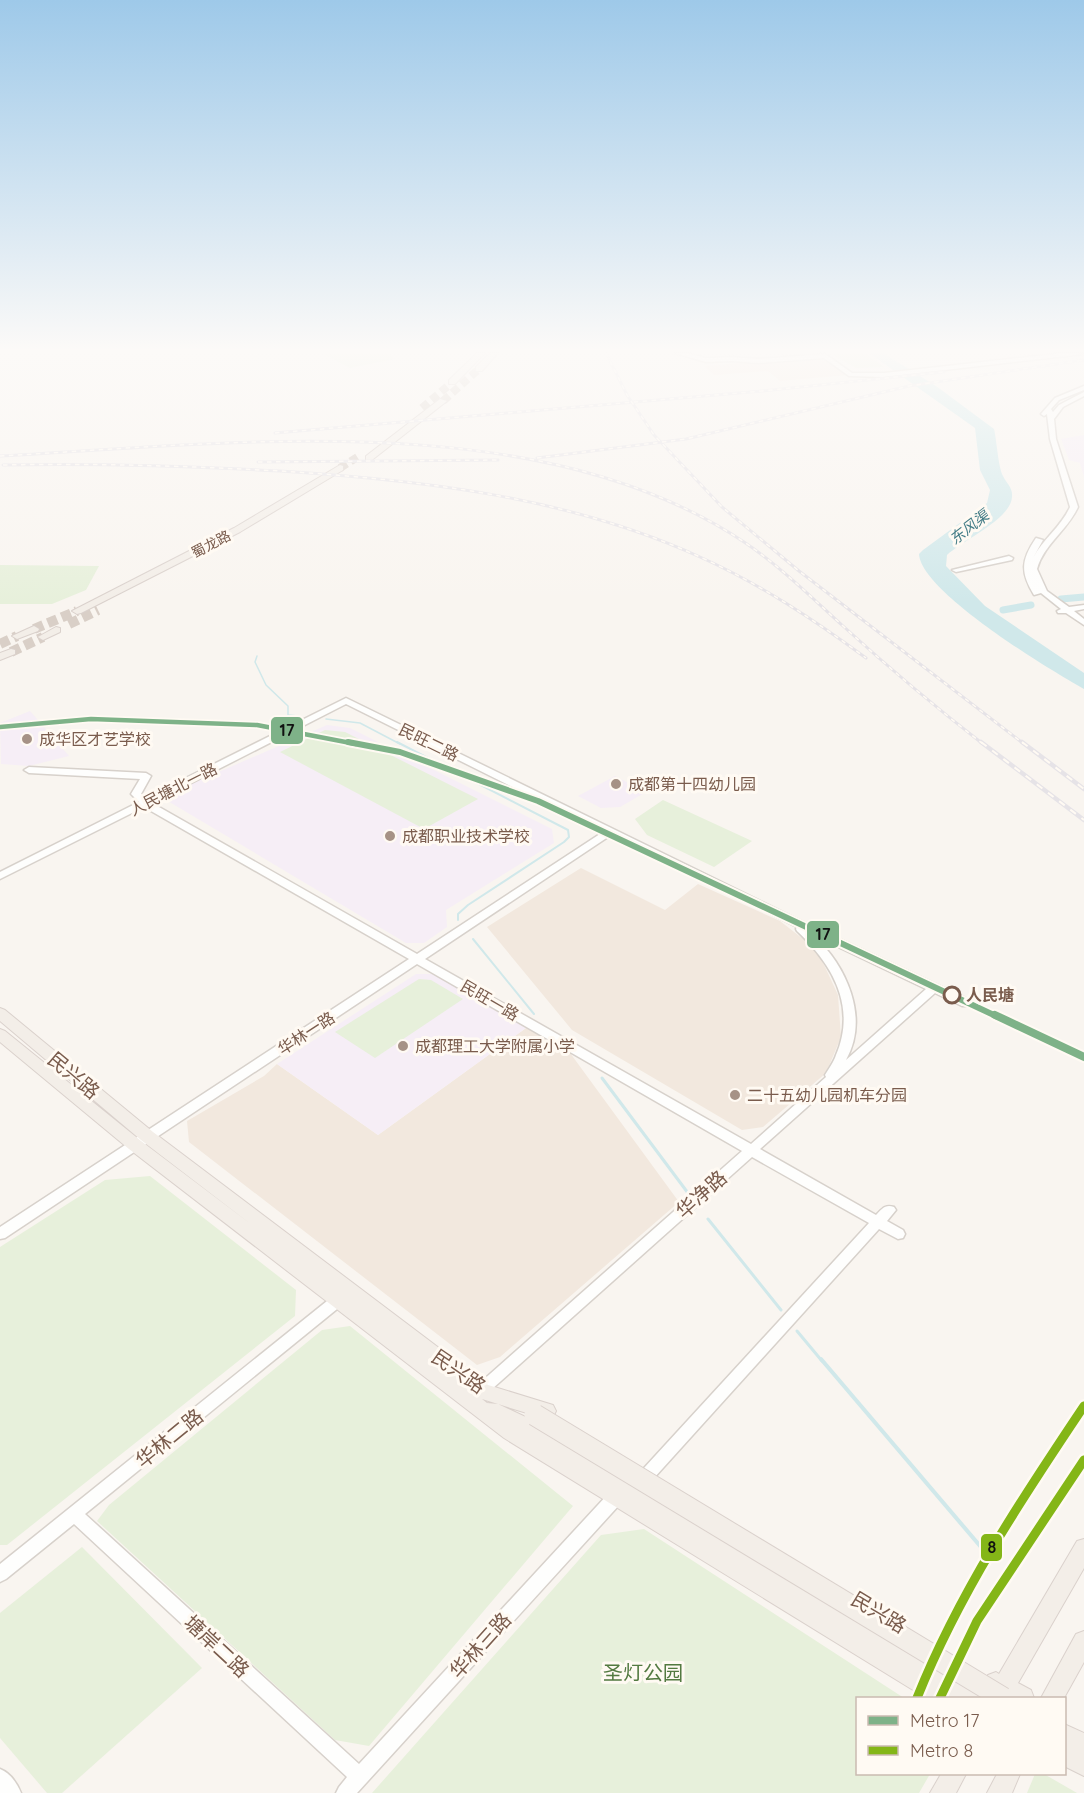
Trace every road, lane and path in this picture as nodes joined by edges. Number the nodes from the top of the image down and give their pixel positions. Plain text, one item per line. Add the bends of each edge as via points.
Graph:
1 (384, 437) edge
2 (397, 437) edge
3 (1052, 437) edge
4 (359, 456) tunnel mouth
5 (369, 458) tunnel mouth
6 (1071, 506) junction
7 (1084, 508) edge
8 (1009, 558) dead end
9 (956, 570) dead end
10 (1084, 607) edge
11 (98, 610) tunnel mouth
12 (77, 611) tunnel mouth
13 (1060, 611) junction
14 (1084, 623) edge
15 (1084, 629) edge
16 (56, 630) tunnel mouth
17 (17, 636) tunnel mouth
18 (346, 701) joint
19 (30, 770) dead end
20 (145, 803) junction
21 (611, 831) junction
22 (0, 876) edge
23 (791, 920) junction
24 (418, 959) junction
25 (934, 988) junction
26 (966, 1003) dead end
27 (0, 1013) edge
28 (0, 1034) edge
29 (824, 1085) junction
30 (141, 1141) junction
31 (751, 1150) junction
32 (889, 1210) dead end
33 (878, 1222) junction
34 (0, 1234) edge
35 (898, 1234) dead end
36 (337, 1301) junction
37 (475, 1395) junction
38 (530, 1420) junction
39 (649, 1473) junction
40 (615, 1498) junction
41 (75, 1515) junction
42 (1084, 1548) edge
43 (0, 1574) edge
44 (1084, 1641) edge
45 (1007, 1696) edge
46 (944, 1697) edge
47 (972, 1697) edge
48 (1053, 1697) edge
49 (1066, 1736) edge
50 (1084, 1746) edge
51 (1066, 1754) edge
52 (1084, 1764) edge
53 (953, 1775) edge
54 (1008, 1775) edge
55 (360, 1777) junction
56 (0, 1778) edge
57 (12, 1793) edge
58 (345, 1793) edge
59 (942, 1793) edge
60 (999, 1793) edge

1 - 4 main road
2 - 5 main road
3 - 6 street
6 - 7 street
6 - 13 street via 1031,549 1026,560 1036,592
8 - 9 street
10 - 13 street
11 - 12 main road, 蜀龙路 via 246,533 345,469 237,530
13 - 14 street
13 - 15 street
16 - 17 main road
18 - 20 street, 人民塘北一路
18 - 21 street, 民旺二路
19 - 20 street via 146,776 136,794
20 - 22 street, 人民塘北一路
20 - 24 street, 民旺一路
21 - 23 street, 民旺二路
21 - 24 street, 华林一路
23 - 25 street, 民旺二路
23 - 29 street via 836,967 849,1001 849,1037
24 - 30 street, 华林一路
24 - 31 street, 民旺一路
25 - 26 street, 民旺二路
25 - 29 street, 华净路
27 - 30 main road, 民兴路
28 - 30 main road, 民兴路
29 - 31 street, 华净路
30 - 34 street, 华林一路
30 - 36 main road, 民兴路
30 - 37 main road, 民兴路
31 - 33 street, 民旺一路
31 - 37 street, 华净路
32 - 33 street
33 - 35 street, 民旺一路
33 - 39 street
36 - 37 main road, 民兴路
36 - 41 street, 华林二路
37 - 38 main road
37 - 39 main road, 民兴路 via 547,1412
37 - 40 main road, 民兴路 via 511,1432
38 - 45 main road, 民兴路, bridge
38 - 47 main road, 民兴路
39 - 45 main road, 民兴路
40 - 46 main road, 民兴路
40 - 55 street, 华林三路
41 - 43 street, 华林二路
41 - 55 street, 塘岸二路
42 - 45 main road
44 - 48 main road
49 - 50 main road
51 - 52 main road
53 - 59 main road
54 - 60 main road
55 - 58 street, 华林三路
56 - 57 street

